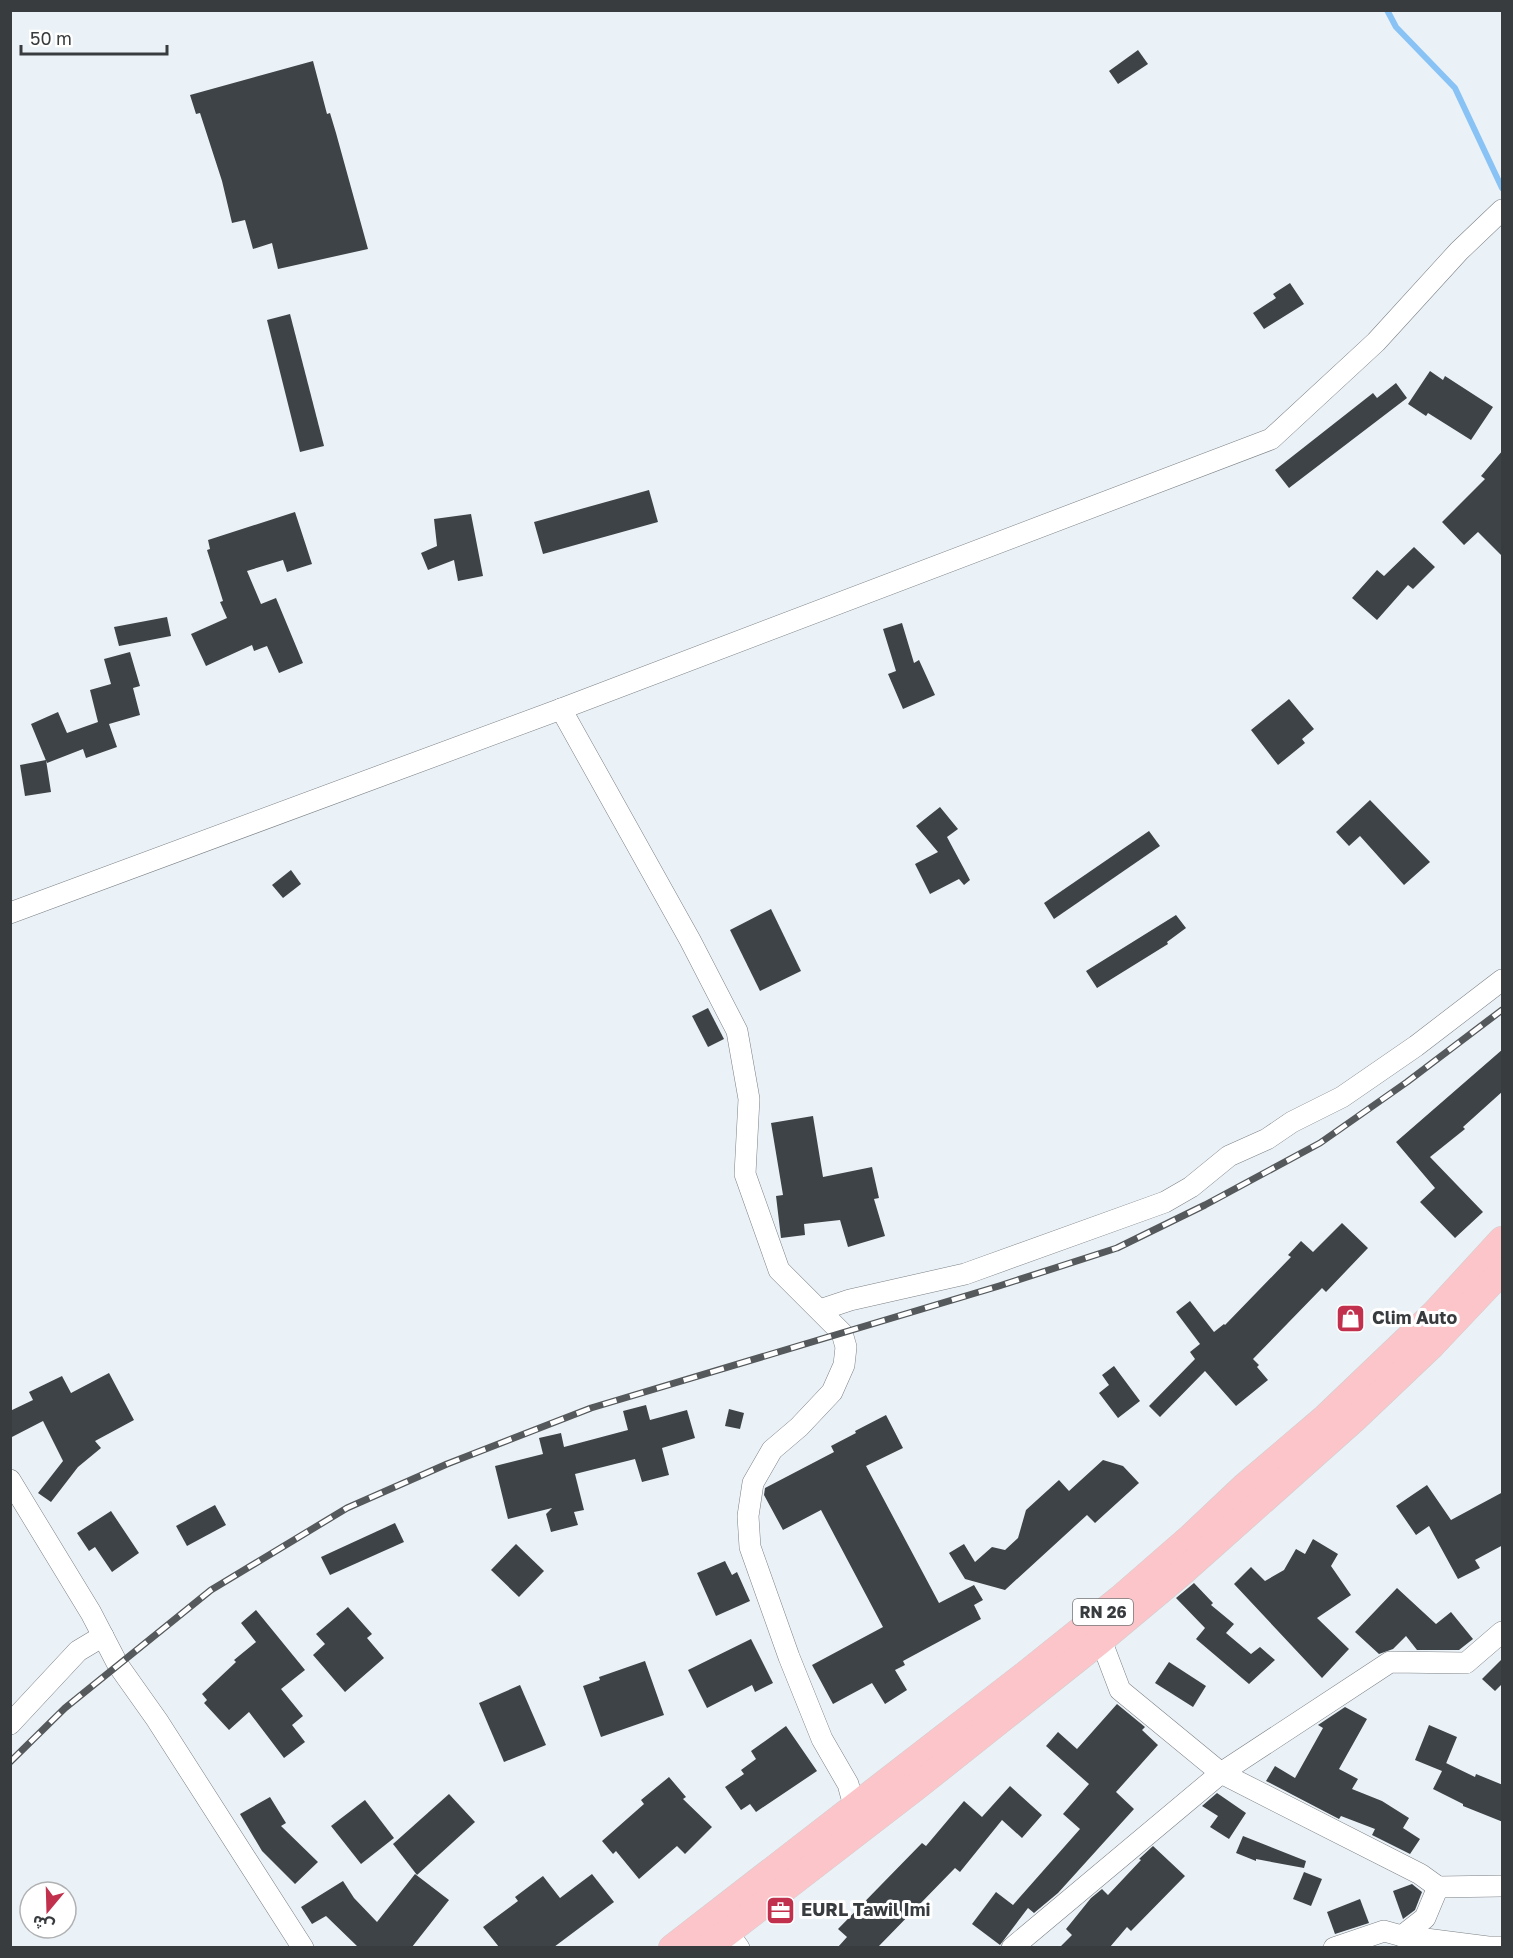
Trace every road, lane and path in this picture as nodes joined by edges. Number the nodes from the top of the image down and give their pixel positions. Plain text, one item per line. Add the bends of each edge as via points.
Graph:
1 (1503, 210) edge
2 (561, 709) junction
3 (10, 913) edge
4 (1503, 980) edge
5 (1503, 1240) edge
6 (1503, 1271) edge
7 (820, 1310) junction
8 (10, 1480) edge
9 (1503, 1632) edge
10 (103, 1636) junction
11 (1101, 1640) junction
12 (10, 1724) edge
13 (1221, 1773) junction
14 (858, 1818) junction
15 (1503, 1886) edge
16 (1438, 1887) junction
17 (1402, 1936) junction
18 (724, 1942) edge
19 (303, 1947) edge
20 (672, 1947) edge
21 (1012, 1947) edge
22 (1335, 1947) edge
23 (1503, 1947) edge

1 - 2 street via 1459,251 1376,342 1271,439
2 - 3 street
2 - 7 street via 737,1031 749,1099 745,1174 779,1270
4 - 7 street via 1342,1097 1229,1156 1165,1202 964,1274
5 - 14 main road, RN 26 via 1435,1313 1325,1418 1121,1598
6 - 11 main road, RN 26 via 1353,1420
7 - 14 street via 842,1333 846,1347 844,1365 832,1392 772,1450 753,1483 749,1536 802,1691 822,1739 848,1784
8 - 10 street
9 - 13 street via 1466,1663 1390,1662
10 - 12 street via 78,1651
10 - 19 street via 118,1665
11 - 13 street via 1119,1690
11 - 14 main road, RN 26
13 - 16 street via 1420,1874
13 - 21 street
14 - 18 main road, RN 26
14 - 20 main road, RN 26
15 - 16 street
16 - 17 street via 1425,1918
17 - 22 street via 1384,1931
17 - 23 street

